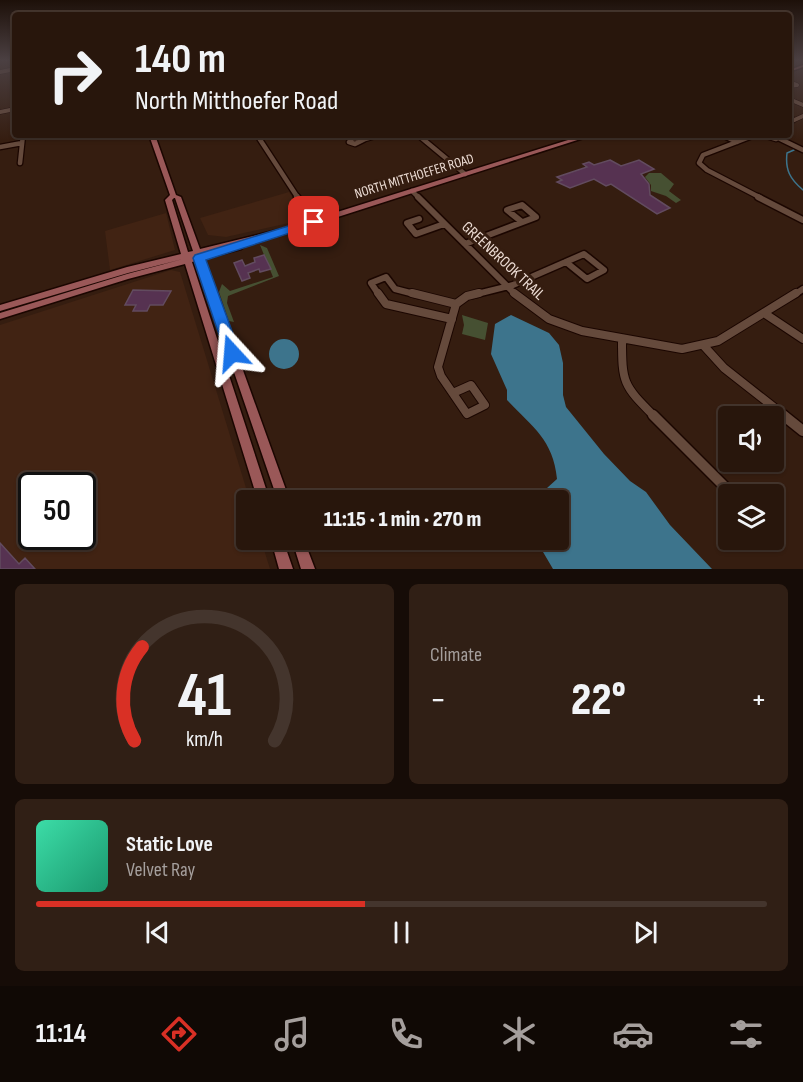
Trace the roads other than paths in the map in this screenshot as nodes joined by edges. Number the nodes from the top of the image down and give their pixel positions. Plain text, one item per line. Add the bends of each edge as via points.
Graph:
1 (22, 138) edge
2 (153, 138) edge
3 (258, 138) edge
4 (368, 138) edge
5 (422, 138) edge
6 (580, 138) edge
7 (728, 138) edge
8 (747, 138) edge
9 (771, 138) edge
10 (777, 138) edge
11 (365, 139) dead end
12 (737, 142) junction
13 (784, 142) junction
14 (22, 143) junction
15 (0, 147) edge
16 (803, 150) edge
17 (20, 163) dead end
18 (465, 174) junction
19 (412, 192) junction
20 (173, 196) junction
21 (419, 219) dead end
22 (803, 220) edge
23 (314, 222) junction
24 (522, 222) dead end
25 (444, 224) junction
26 (465, 244) junction
27 (198, 254) junction
28 (186, 258) junction
29 (566, 262) junction
30 (105, 276) junction
31 (506, 286) junction
32 (803, 289) edge
33 (65, 296) junction
34 (456, 304) junction
35 (0, 308) edge
36 (764, 313) junction
37 (0, 316) edge
38 (452, 319) junction
39 (622, 339) junction
40 (803, 339) edge
41 (704, 346) junction
42 (453, 393) dead end
43 (803, 431) edge
44 (722, 484) edge
45 (260, 490) edge
46 (280, 490) edge
47 (280, 550) edge
48 (301, 550) edge
49 (286, 569) edge
50 (308, 569) edge

1 - 14 street
2 - 20 main road
3 - 23 street
4 - 11 street
5 - 18 street
6 - 18 main road, NORTH MITTHOEFER ROAD
7 - 12 street
8 - 12 street
9 - 13 street
10 - 13 street
12 - 22 street via 703,155 699,163
13 - 16 street
14 - 15 street
14 - 17 street
18 - 19 main road, NORTH MITTHOEFER ROAD
19 - 23 main road, NORTH MITTHOEFER ROAD
19 - 25 street, GREENBROOK TRAIL
20 - 27 main road via 178,197
20 - 28 main road via 168,200
21 - 25 street via 407,223 416,234
23 - 27 main road, NORTH MITTHOEFER ROAD via 238,247
24 - 26 street
25 - 26 street, GREENBROOK TRAIL
26 - 31 street, GREENBROOK TRAIL
27 - 28 main road, NORTH MITTHOEFER ROAD
27 - 46 main road
28 - 30 main road, NORTH MITTHOEFER ROAD
28 - 33 main road, NORTH MITTHOEFER ROAD
28 - 45 main road
29 - 29 street via 584,254 604,270 587,279
29 - 31 street
30 - 33 main road
30 - 35 main road, NORTH MITTHOEFER ROAD
31 - 34 street via 467,296
31 - 39 street, GREENBROOK TRAIL via 549,319
32 - 36 street
33 - 37 main road, NORTH MITTHOEFER ROAD
34 - 38 street
34 - 38 street via 395,289 386,278 371,283 386,304
36 - 40 street
36 - 41 street
38 - 42 street via 438,367
39 - 41 street, GREENBROOK TRAIL via 668,348
39 - 44 street via 622,373 631,393
41 - 43 street via 724,368
47 - 49 main road
48 - 50 main road

